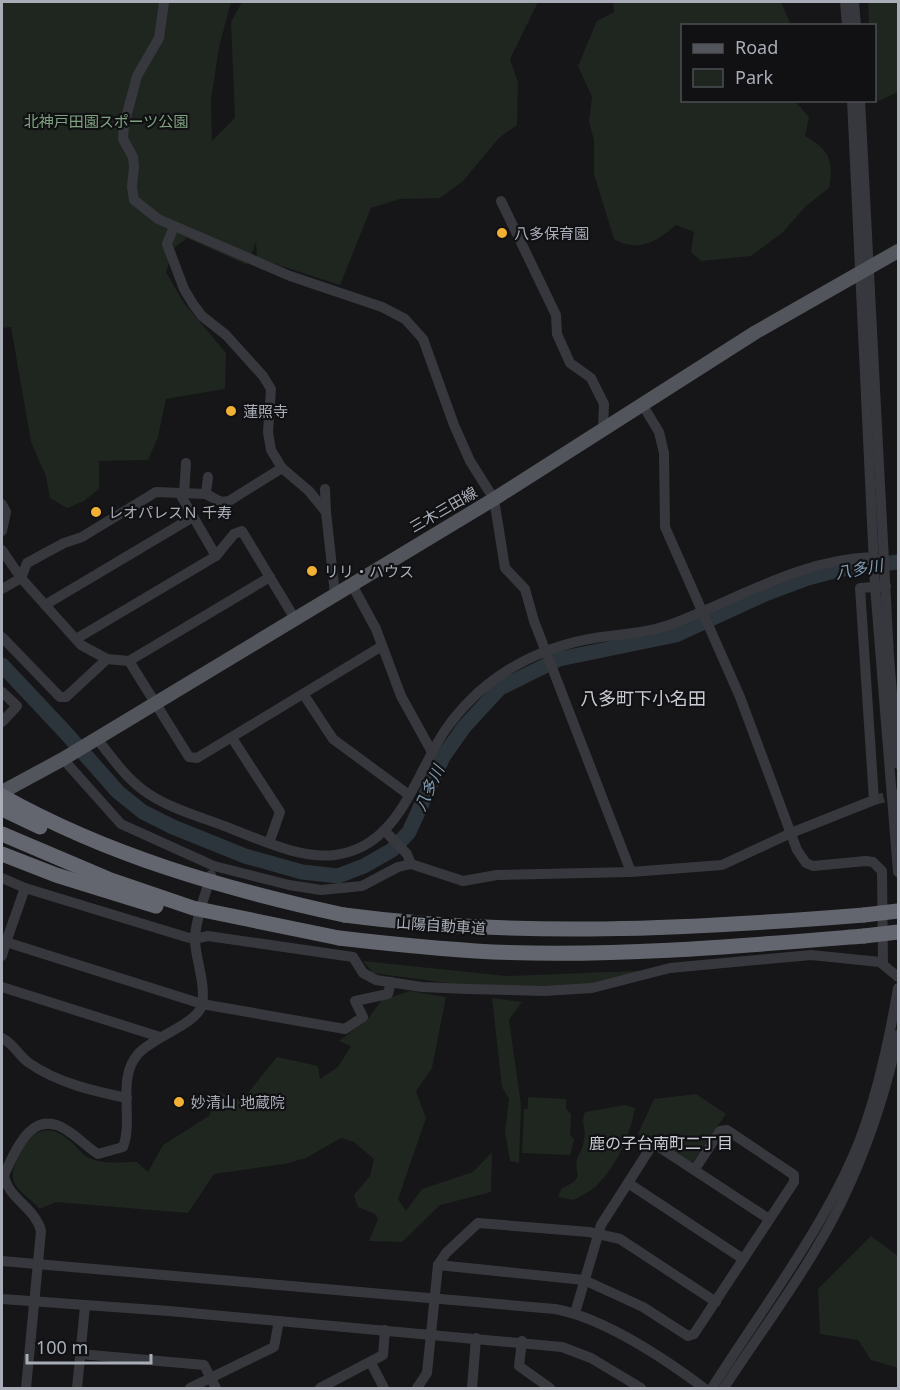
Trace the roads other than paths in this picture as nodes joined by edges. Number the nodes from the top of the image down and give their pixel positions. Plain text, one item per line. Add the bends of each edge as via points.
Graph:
1 (164, 2) edge
2 (845, 2) edge
3 (854, 2) edge
4 (847, 24) edge
5 (856, 24) edge
6 (852, 102) edge
7 (860, 102) edge
8 (501, 201) dead end
9 (174, 226) junction
10 (898, 251) edge
11 (864, 270) junction
12 (642, 404) junction
13 (603, 429) junction
14 (186, 463) dead end
15 (282, 468) junction
16 (208, 477) dead end
17 (325, 489) dead end
18 (182, 494) junction
19 (206, 494) junction
20 (494, 499) junction
21 (2, 504) edge
22 (327, 512) junction
23 (193, 517) junction
24 (2, 531) edge
25 (2, 550) edge
26 (216, 556) junction
27 (880, 556) junction
28 (270, 577) junction
29 (21, 578) junction
30 (351, 584) junction
31 (881, 586) junction
32 (2, 589) edge
33 (335, 594) junction
34 (45, 604) junction
35 (702, 610) junction
36 (295, 619) junction
37 (2, 637) edge
38 (76, 639) junction
39 (382, 646) junction
40 (547, 650) junction
41 (107, 659) junction
42 (129, 661) junction
43 (2, 692) edge
44 (304, 695) junction
45 (155, 703) junction
46 (2, 722) edge
47 (232, 738) junction
48 (95, 740) junction
49 (432, 752) junction
50 (65, 758) junction
51 (898, 764) edge
52 (2, 794) edge
53 (409, 795) junction
54 (2, 809) edge
55 (384, 830) junction
56 (791, 833) junction
57 (2, 834) edge
58 (269, 843) junction
59 (2, 854) edge
60 (409, 859) junction
61 (214, 866) junction
62 (631, 872) junction
63 (898, 872) edge
64 (2, 878) edge
65 (25, 888) junction
66 (898, 911) edge
67 (344, 915) junction
68 (898, 932) edge
69 (339, 938) junction
70 (194, 939) junction
71 (4, 941) edge
72 (2, 956) edge
73 (883, 964) junction
74 (898, 977) edge
75 (391, 982) junction
76 (2, 987) edge
77 (898, 988) edge
78 (202, 1004) junction
79 (898, 1035) edge
80 (160, 1037) junction
81 (2, 1038) edge
82 (126, 1098) junction
83 (695, 1169) junction
84 (628, 1183) junction
85 (770, 1219) junction
86 (598, 1233) junction
87 (743, 1259) junction
88 (2, 1262) edge
89 (38, 1265) junction
90 (438, 1265) junction
91 (584, 1280) junction
92 (2, 1299) edge
93 (35, 1300) junction
94 (435, 1300) junction
95 (716, 1302) junction
96 (85, 1306) junction
97 (575, 1313) junction
98 (279, 1321) junction
99 (386, 1330) junction
100 (431, 1334) junction
101 (476, 1338) junction
102 (522, 1341) junction
103 (80, 1354) junction
104 (371, 1363) junction
105 (210, 1377) junction
106 (26, 1389) edge
107 (77, 1389) edge
108 (190, 1389) edge
109 (216, 1389) edge
110 (320, 1389) edge
111 (384, 1389) edge
112 (417, 1389) edge
113 (472, 1389) edge
114 (550, 1389) edge
115 (641, 1389) edge
116 (704, 1389) edge
117 (712, 1389) edge
118 (724, 1389) edge

1 - 9 street via 159,38 137,76 123,139 133,157 134,200 151,215
2 - 4 street
3 - 5 street
6 - 11 street
7 - 11 street
8 - 13 street via 556,315 557,334 570,363 591,378 604,404
9 - 15 street via 167,244 184,289 202,316 226,335 271,389 268,432 271,450
9 - 20 street via 290,276 382,307 405,319 423,339 454,425 470,461
10 - 11 main road, 三木三田線
11 - 12 main road, 三木三田線
11 - 27 street
12 - 13 main road, 三木三田線
12 - 35 street via 659,432 664,453 665,527
13 - 20 main road, 三木三田線
14 - 18 street
15 - 19 street via 229,501 221,502
15 - 22 street
16 - 19 street
17 - 22 street
18 - 19 street
18 - 23 street
18 - 29 street via 156,492 82,537 27,563
20 - 30 main road, 三木三田線
20 - 40 street via 505,568 525,590
21 - 24 street via 6,519
22 - 33 street
23 - 26 street
23 - 34 street
25 - 29 street
26 - 28 street via 234,534 242,531
26 - 38 street
27 - 31 street
27 - 35 street via 845,559 793,572
28 - 36 street
28 - 42 street
29 - 32 street
29 - 34 street
30 - 33 main road, 三木三田線
30 - 39 street
31 - 51 street
31 - 56 street via 860,588 874,800
31 - 63 street
33 - 36 main road, 三木三田線
34 - 38 street
35 - 40 street via 646,632 600,637
35 - 56 street via 740,697
36 - 45 main road, 三木三田線
37 - 41 street via 60,697 66,697
38 - 41 street
39 - 44 street
39 - 49 street via 401,696
40 - 49 street via 484,688 446,729
40 - 62 street
41 - 42 street
42 - 45 street
43 - 46 street via 17,706
44 - 47 street
44 - 53 street via 333,739
45 - 47 street via 189,757 197,758
45 - 48 main road, 三木三田線
47 - 58 street via 280,812
48 - 50 main road, 三木三田線
48 - 58 street via 143,790
49 - 53 street
50 - 52 main road, 三木三田線
50 - 61 street via 121,824
52 - 67 highway, bridge via 84,837 185,876
53 - 55 street via 400,813
54 - 67 highway, 山陽自動車道, bridge via 82,845 174,877 278,904
55 - 58 street via 356,849 334,855
55 - 60 street
56 - 62 street via 722,865
56 - 73 street via 806,863 813,866 866,861 882,871
57 - 69 highway, 山陽自動車道, bridge via 108,879 193,908
59 - 69 highway, bridge via 100,890 181,912
60 - 61 street via 362,886 343,890 290,885
60 - 62 street via 463,881 497,875
61 - 70 street
64 - 65 street
65 - 70 street
65 - 71 street
66 - 67 highway, 山陽自動車道, bridge via 713,927 615,930 495,928
68 - 69 highway, 山陽自動車道, bridge via 615,952 493,952
70 - 75 street via 208,936 353,957 363,972 376,981
70 - 78 street
71 - 72 street
71 - 78 street
73 - 74 street
73 - 75 street via 811,955 670,968 592,988 545,991 422,987
75 - 78 street via 388,994 355,1001 363,1017 345,1029
76 - 80 street
77 - 117 street via 880,1076 858,1144 825,1211
78 - 80 street via 197,1015
79 - 118 street via 890,1076 866,1148 840,1204
80 - 82 street via 131,1064
81 - 82 street via 28,1062 84,1090
82 - 89 street via 125,1141 117,1150 98,1154 57,1125 41,1126 24,1134 4,1179 39,1221
83 - 84 street via 656,1145
83 - 85 street
83 - 85 street via 720,1131 727,1130 794,1174 794,1182
84 - 86 street
84 - 87 street
85 - 87 street
86 - 90 street via 478,1223
86 - 91 street
86 - 95 street via 620,1239
87 - 95 street
88 - 89 street
89 - 93 street
89 - 94 street
90 - 91 street
90 - 94 street
91 - 95 street via 644,1307 688,1336 694,1334
91 - 97 street
92 - 93 street
93 - 96 street
93 - 106 street
94 - 97 street
94 - 100 street
96 - 98 street
96 - 103 street
97 - 116 street via 604,1325
98 - 99 street
98 - 105 street via 274,1347
99 - 100 street
99 - 104 street via 383,1355
100 - 101 street
100 - 112 street via 427,1373
101 - 102 street
101 - 113 street
102 - 114 street via 519,1366
102 - 115 street via 562,1347 601,1364
103 - 105 street via 204,1365
103 - 107 street
104 - 110 street
104 - 111 street
105 - 108 street
105 - 109 street

